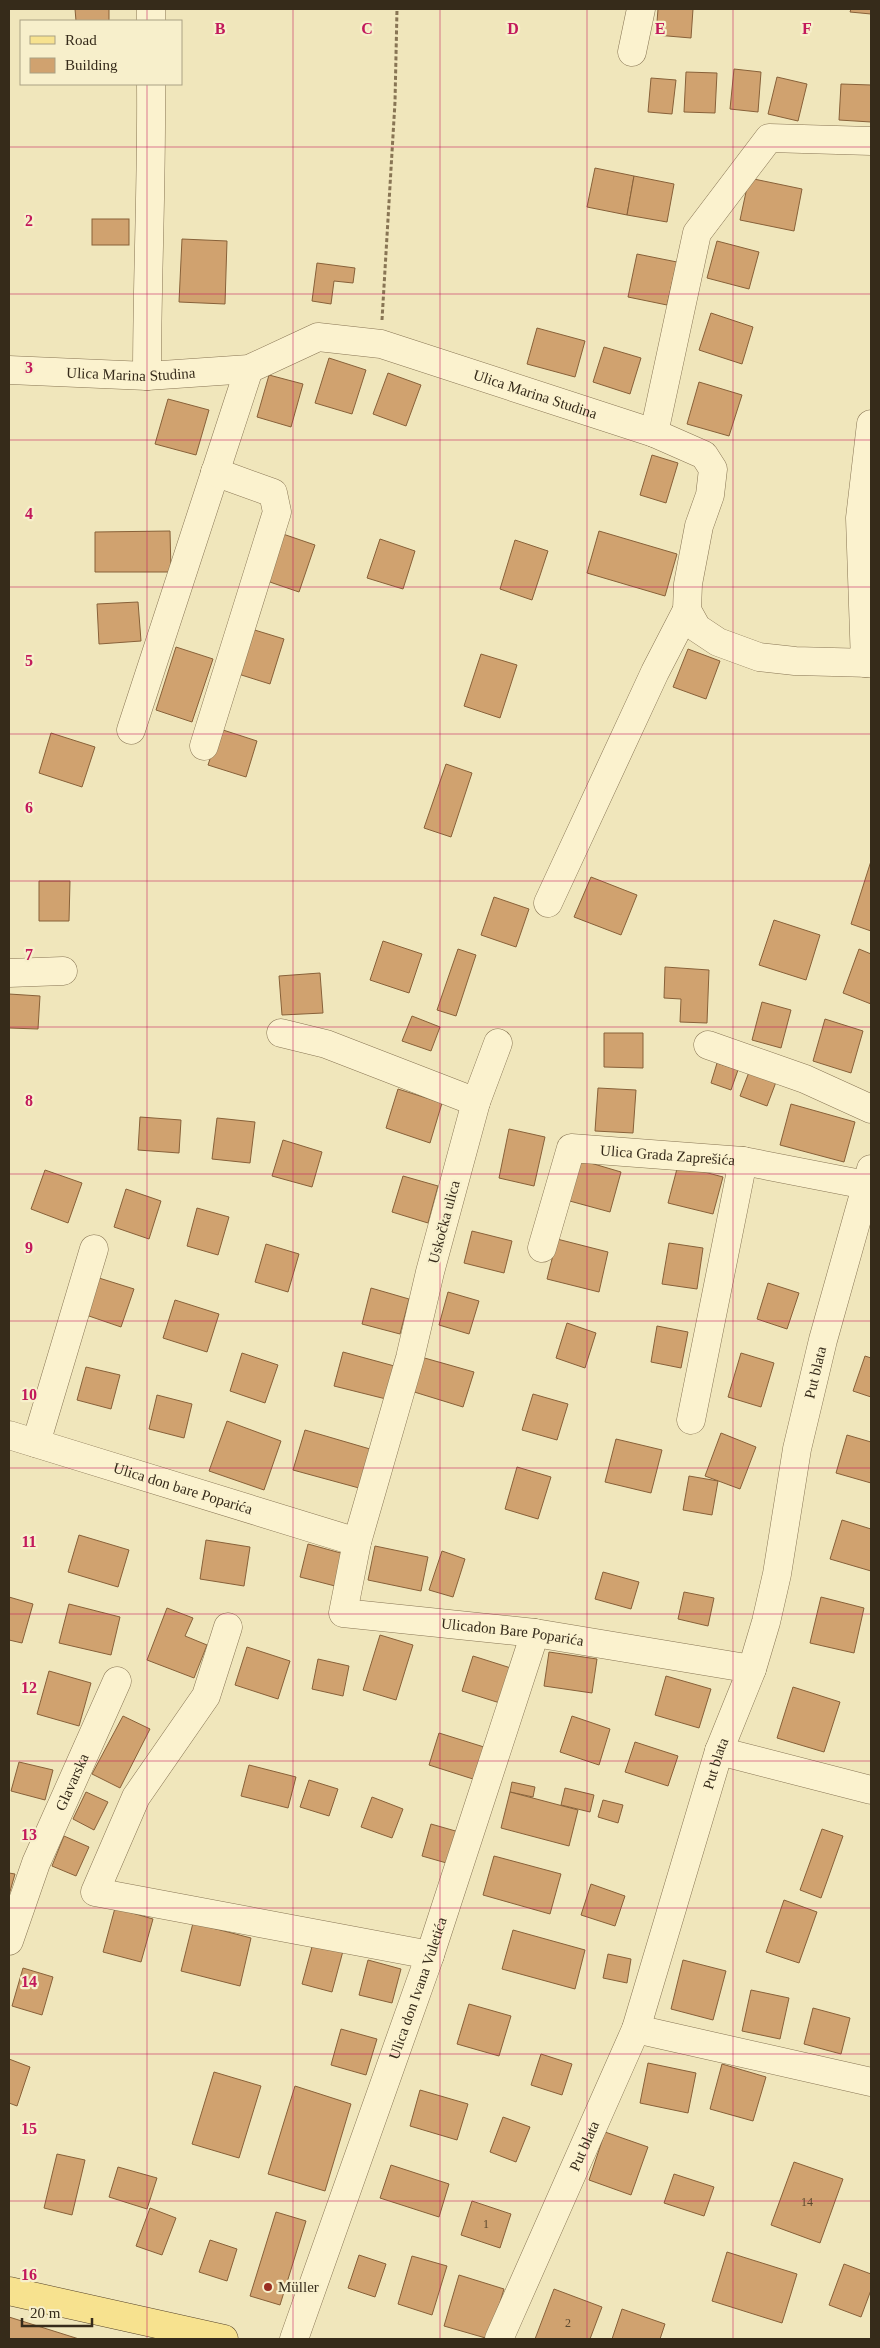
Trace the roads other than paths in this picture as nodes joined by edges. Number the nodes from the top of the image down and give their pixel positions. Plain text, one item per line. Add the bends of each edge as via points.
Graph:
1 (641, 9) edge
2 (632, 52) dead end
3 (151, 85) edge
4 (871, 141) edge
5 (249, 369) junction
6 (9, 370) edge
7 (146, 376) junction
8 (871, 424) edge
9 (654, 433) junction
10 (215, 472) junction
11 (687, 610) junction
12 (868, 663) edge
13 (131, 730) dead end
14 (204, 746) dead end
15 (548, 903) dead end
16 (63, 971) dead end
17 (9, 973) edge
18 (281, 1034) dead end
19 (498, 1043) dead end
20 (708, 1045) dead end
21 (476, 1102) junction
22 (871, 1108) edge
23 (744, 1161) junction
24 (867, 1192) edge
25 (542, 1248) dead end
26 (94, 1249) dead end
27 (691, 1420) dead end
28 (9, 1435) edge
29 (36, 1443) junction
30 (357, 1542) junction
31 (228, 1627) dead end
32 (535, 1633) junction
33 (752, 1669) junction
34 (117, 1681) dead end
35 (719, 1751) junction
36 (871, 1790) edge
37 (9, 1941) edge
38 (430, 1955) junction
39 (636, 2030) junction
40 (871, 2082) edge
41 (9, 2291) edge
42 (176, 2334) edge
43 (224, 2339) edge
44 (294, 2339) edge
45 (499, 2339) edge

1 - 2 street
3 - 7 street
4 - 9 street via 769,138 697,233
5 - 7 street, Ulica Marina Studina
5 - 9 street, Ulica Marina Studina via 318,337 381,344
5 - 10 street
6 - 7 street, Ulica Marina Studina
8 - 12 street via 860,518
9 - 11 street, Ulica Marina Studina via 704,455 713,469 710,495 699,526 688,584
10 - 13 street
10 - 14 street via 273,493 277,512
11 - 12 street via 696,628 711,638 759,657
11 - 15 street
16 - 17 street
18 - 21 street via 326,1044
19 - 21 street, Uskočka ulica
20 - 22 street via 804,1079
21 - 30 street, Uskočka ulica via 410,1358
23 - 24 street, Ulica Grada Zaprešića
23 - 25 street, Ulica Grada Zaprešića via 571,1148
23 - 27 street
24 - 33 street, Put blata via 823,1340 801,1431 777,1574
26 - 29 street
28 - 29 street, Ulica don bare Poparića
29 - 30 street, Ulica don bare Poparića
30 - 32 street, Ulicadon Bare Poparića via 343,1613
31 - 38 street via 206,1696 136,1797 95,1892
32 - 33 street, Ulicadon Bare Poparića
32 - 38 street, Ulica don Ivana Vuletića
33 - 35 street, Put blata
34 - 37 street, Glavarska via 36,1862
35 - 36 street
35 - 39 street, Put blata
38 - 44 street, Ulica don Ivana Vuletića
39 - 40 street
39 - 45 street, Put blata
41 - 42 main road
42 - 43 main road

